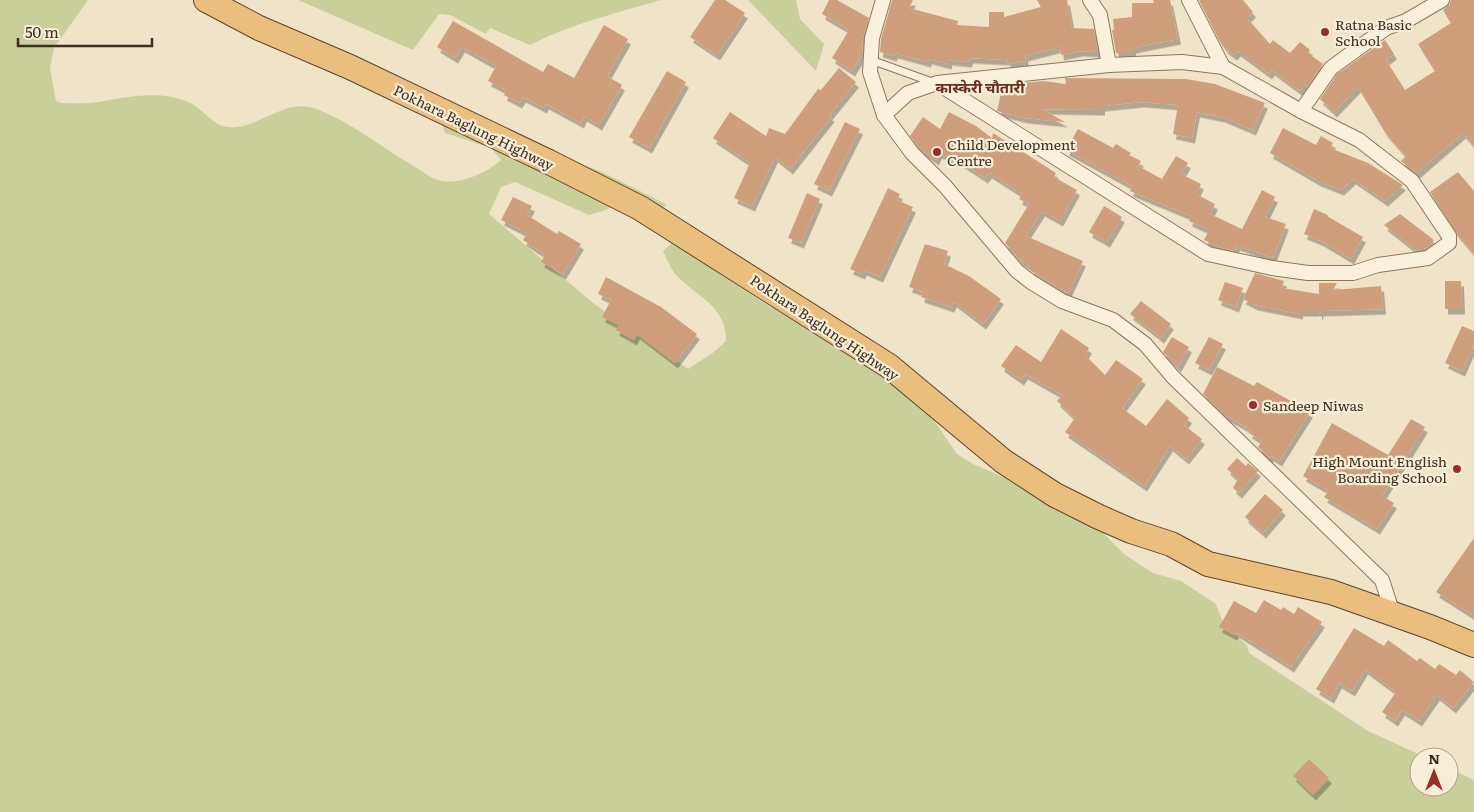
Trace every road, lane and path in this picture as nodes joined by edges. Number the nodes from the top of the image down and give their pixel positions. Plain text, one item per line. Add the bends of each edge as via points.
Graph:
1 (206, 0) edge
2 (883, 0) edge
3 (1090, 0) edge
4 (1189, 0) edge
5 (1442, 0) edge
6 (871, 60) junction
7 (1109, 65) junction
8 (1223, 66) junction
9 (937, 83) junction
10 (1301, 111) junction
11 (884, 115) junction
12 (1393, 614) junction
13 (1474, 645) edge

1 - 12 highway, Pokhara Baglung Highway via 259,28 350,67 550,162 640,208 889,366 1003,461 1055,495 1131,531 1171,544 1208,564 1331,592
2 - 6 street via 872,38
3 - 7 street via 1100,15
4 - 8 street
5 - 10 street via 1406,21 1386,28 1331,68
6 - 9 lane
6 - 11 street via 870,72
7 - 8 street via 1182,62
7 - 9 street
8 - 10 street
9 - 10 street via 1208,254 1308,273 1353,273 1378,264 1428,258 1449,243 1449,236 1412,181 1360,140
9 - 11 street via 908,93
11 - 12 street via 912,153 946,186 1017,270 1062,301 1113,320 1145,344 1173,377 1382,580
12 - 13 highway, Pokhara Baglung Highway

